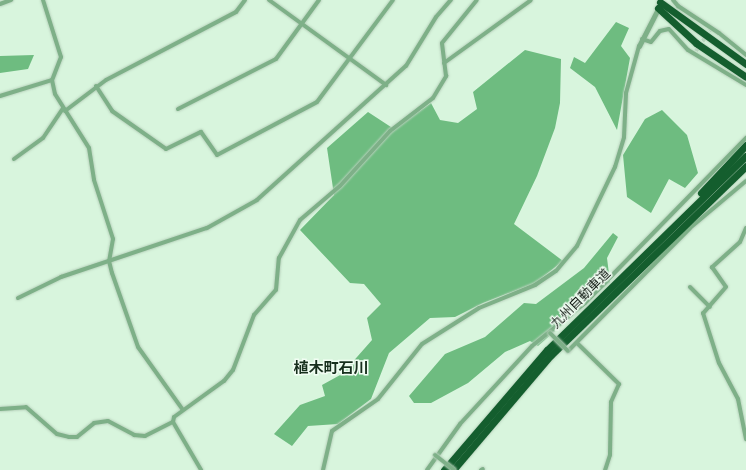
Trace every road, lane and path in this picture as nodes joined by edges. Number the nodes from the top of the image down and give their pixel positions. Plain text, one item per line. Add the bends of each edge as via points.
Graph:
1 (11, 0) edge
2 (43, 0) edge
3 (245, 0) edge
4 (270, 0) edge
5 (319, 0) edge
6 (393, 0) edge
7 (451, 0) edge
8 (477, 0) edge
9 (531, 0) edge
10 (673, 0) edge
11 (660, 3) edge
12 (0, 4) edge
13 (302, 23) junction
14 (642, 39) junction
15 (639, 46) joint
16 (746, 55) edge
17 (350, 58) junction
18 (444, 63) junction
19 (746, 64) edge
20 (746, 77) edge
21 (52, 80) junction
22 (386, 85) junction
23 (746, 85) edge
24 (96, 86) junction
25 (0, 96) edge
26 (178, 109) dead end
27 (64, 110) junction
28 (746, 138) edge
29 (746, 145) edge
30 (746, 156) edge
31 (14, 159) dead end
32 (746, 166) edge
33 (746, 171) edge
34 (746, 181) edge
35 (715, 197) junction
36 (676, 222) junction
37 (746, 228) edge
38 (109, 261) junction
39 (690, 288) dead end
40 (18, 298) dead end
41 (710, 307) junction
42 (550, 333) junction
43 (577, 343) junction
44 (0, 409) edge
45 (183, 410) junction
46 (173, 422) junction
47 (746, 439) edge
48 (435, 455) junction
49 (201, 470) edge
50 (323, 470) edge
51 (427, 470) edge
52 (444, 470) edge
53 (453, 470) edge
54 (605, 470) edge

1 - 12 street
2 - 21 street via 60,57
3 - 24 street via 236,12
4 - 13 street
5 - 13 street
6 - 17 street
7 - 22 street via 436,17 412,59
8 - 18 street via 442,43
9 - 18 street
10 - 16 street
11 - 14 street
11 - 19 highway
11 - 20 highway via 696,44
13 - 17 street
13 - 26 street via 276,59
14 - 15 street
14 - 23 street via 651,42 660,31 669,29 696,53
15 - 50 street via 626,93 624,137 616,166 577,246 556,271 535,285 479,308 430,337 413,353 372,405 332,431
17 - 22 street
17 - 24 street via 313,105 217,155 201,132 166,149 112,111
18 - 45 street via 446,76 433,98 390,131 340,186 300,220 279,258 276,290 254,315 233,370 224,381
21 - 25 street
21 - 27 street
22 - 38 street via 257,200 235,215 207,228
24 - 27 street
27 - 31 street via 43,138
27 - 38 street via 80,130 89,148 94,180 113,239
28 - 42 street via 585,303
29 - 36 highway
30 - 36 highway, 九州自動車道
32 - 35 highway, 九州自動車道
33 - 35 highway
34 - 43 street via 690,228 617,298
35 - 53 highway, 九州自動車道 via 542,365
36 - 52 highway, 九州自動車道 via 547,350
37 - 41 street via 740,242 712,267 726,287
38 - 40 street via 61,277
38 - 45 street via 138,347
39 - 41 street
41 - 47 street via 703,313 705,323 714,339 719,363 738,399 743,436
42 - 43 street, bridge via 568,351
42 - 48 street via 532,346
43 - 54 street via 619,384 611,402 610,455
44 - 46 street via 26,407 57,434 69,437 77,437 94,423 108,422 134,435 145,436
45 - 46 street
46 - 49 street
48 - 51 street
48 - 53 street, bridge

